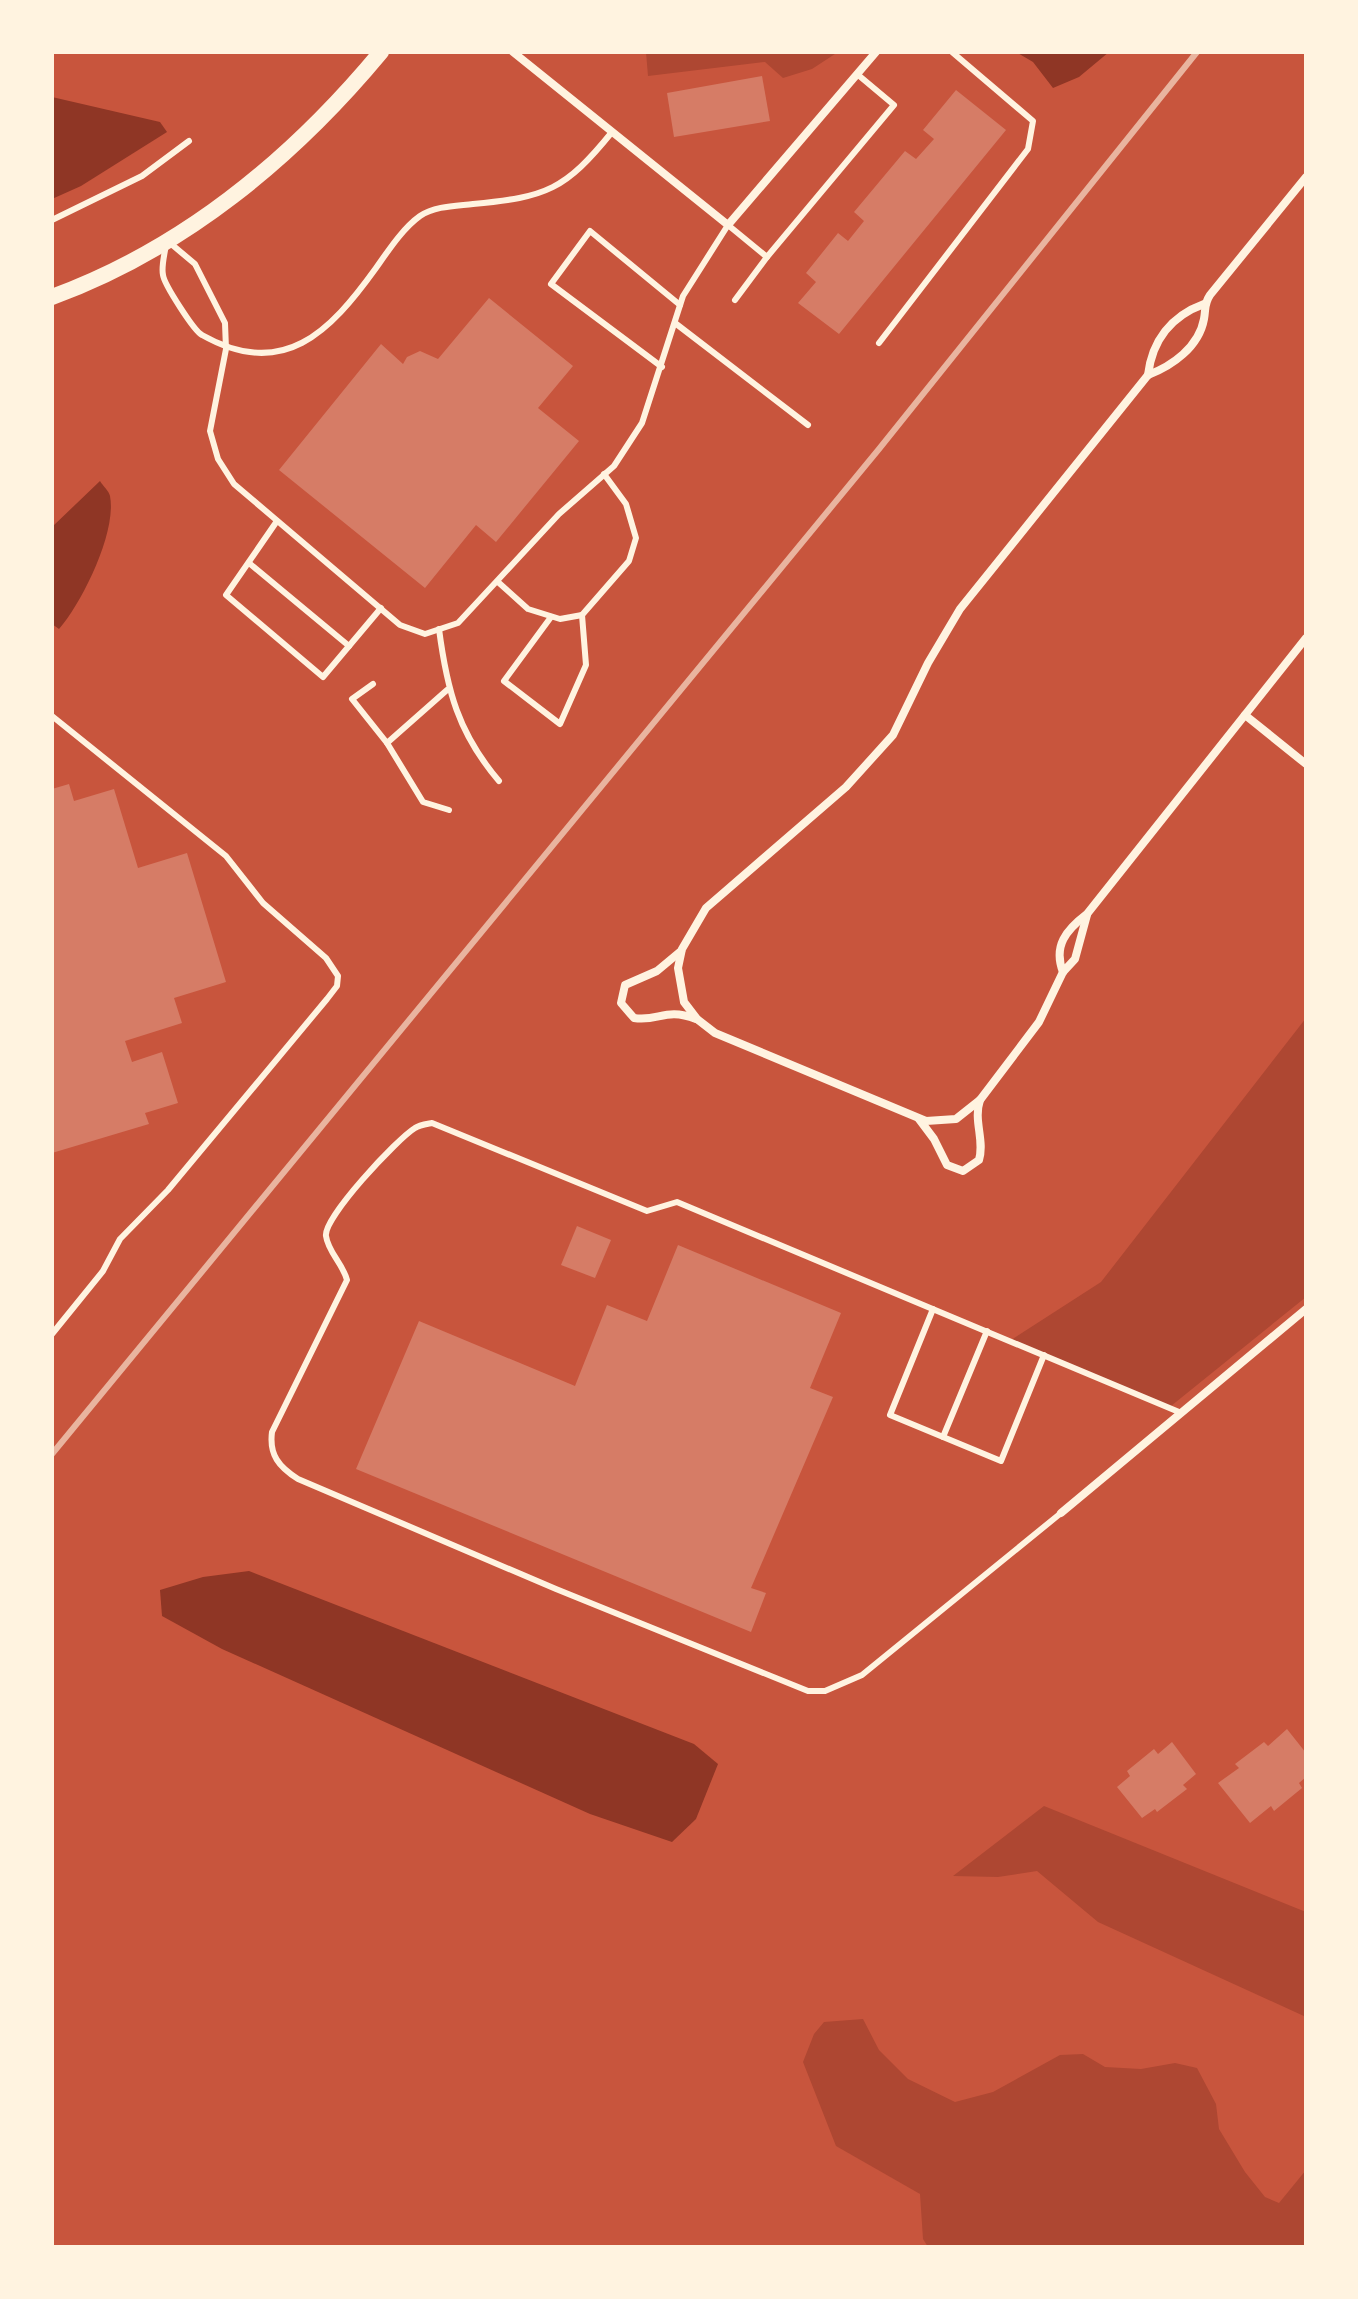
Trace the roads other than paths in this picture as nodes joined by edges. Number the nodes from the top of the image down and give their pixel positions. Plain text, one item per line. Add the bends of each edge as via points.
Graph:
1 (381, 52) edge
2 (513, 52) edge
3 (876, 52) edge
4 (952, 52) edge
5 (857, 74) junction
6 (612, 132) junction
7 (189, 141) dead end
8 (1306, 177) edge
9 (52, 220) edge
10 (728, 225) junction
11 (167, 241) junction
12 (767, 257) junction
13 (52, 297) edge
14 (735, 300) dead end
15 (1204, 304) junction
16 (680, 305) junction
17 (675, 323) junction
18 (879, 343) dead end
19 (226, 349) junction
20 (662, 367) junction
21 (1148, 375) junction
22 (808, 425) dead end
23 (604, 474) junction
24 (277, 521) junction
25 (249, 563) junction
26 (498, 582) junction
27 (381, 608) junction
28 (582, 615) junction
29 (551, 617) junction
30 (439, 629) junction
31 (1306, 638) edge
32 (349, 646) junction
33 (373, 684) dead end
34 (447, 690) junction
35 (1245, 715) junction
36 (52, 716) edge
37 (387, 743) junction
38 (1306, 764) edge
39 (499, 781) dead end
40 (449, 810) dead end
41 (1087, 914) junction
42 (682, 949) junction
43 (1063, 972) junction
44 (697, 1019) junction
45 (980, 1100) junction
46 (918, 1118) junction
47 (933, 1309) junction
48 (1306, 1309) edge
49 (987, 1331) junction
50 (52, 1334) edge
51 (1044, 1355) junction
52 (1179, 1412) junction
53 (943, 1437) junction
54 (1061, 1513) joint

1 - 11 main road via 338,102 263,173
2 - 6 street
3 - 5 street
4 - 18 lane via 1033,121 1028,149
5 - 10 street
5 - 12 lane via 894,105
6 - 10 street
6 - 19 lane via 579,173 533,197 444,207 419,216 351,303 301,345 261,355
7 - 9 lane via 142,176
8 - 15 street
10 - 12 lane
10 - 16 lane
11 - 13 main road
11 - 19 lane via 195,264 225,323
11 - 19 lane via 163,276 196,332
12 - 14 lane
15 - 21 street via 1174,321 1157,340
15 - 21 street via 1199,333 1182,356
16 - 17 lane
16 - 20 lane via 590,231 551,284
17 - 20 lane
17 - 22 lane
19 - 24 lane via 210,431 218,459 234,484
20 - 23 lane via 642,423
21 - 42 street via 960,609 893,735 846,787 706,908
23 - 26 lane via 559,514
23 - 28 lane via 626,504 636,538 629,561
24 - 25 lane
24 - 27 lane
25 - 32 lane
25 - 32 lane via 226,595 323,677
26 - 29 lane via 528,609
26 - 30 lane via 458,623
27 - 30 lane via 400,625 425,634
27 - 32 lane
28 - 29 lane
28 - 29 lane via 586,665 560,724 504,681
30 - 34 lane
31 - 35 street
33 - 37 lane via 352,699
34 - 37 lane
34 - 39 lane via 477,756
35 - 38 street
35 - 41 street
36 - 50 lane via 226,856 263,903 326,958 338,976 327,999 168,1190 120,1239 103,1271
37 - 40 lane via 423,802
41 - 43 street via 1075,959
41 - 43 street via 1064,935 1058,960
42 - 44 street via 679,986
42 - 44 street via 657,971 632,979 621,1003 634,1018 679,1012
43 - 45 street via 1039,1022
44 - 46 street via 727,1039
45 - 46 street via 956,1119
45 - 46 street via 976,1126 982,1151 979,1160 963,1171 947,1165
47 - 49 lane
47 - 53 lane via 890,1415
47 - 54 lane via 677,1202 647,1211 432,1123 415,1128 377,1164 327,1223 326,1237 347,1280 272,1432 273,1456 298,1479 808,1691 825,1691 862,1675
48 - 52 street
49 - 51 lane
49 - 53 lane
51 - 52 lane
51 - 53 lane via 1001,1461
52 - 54 street

